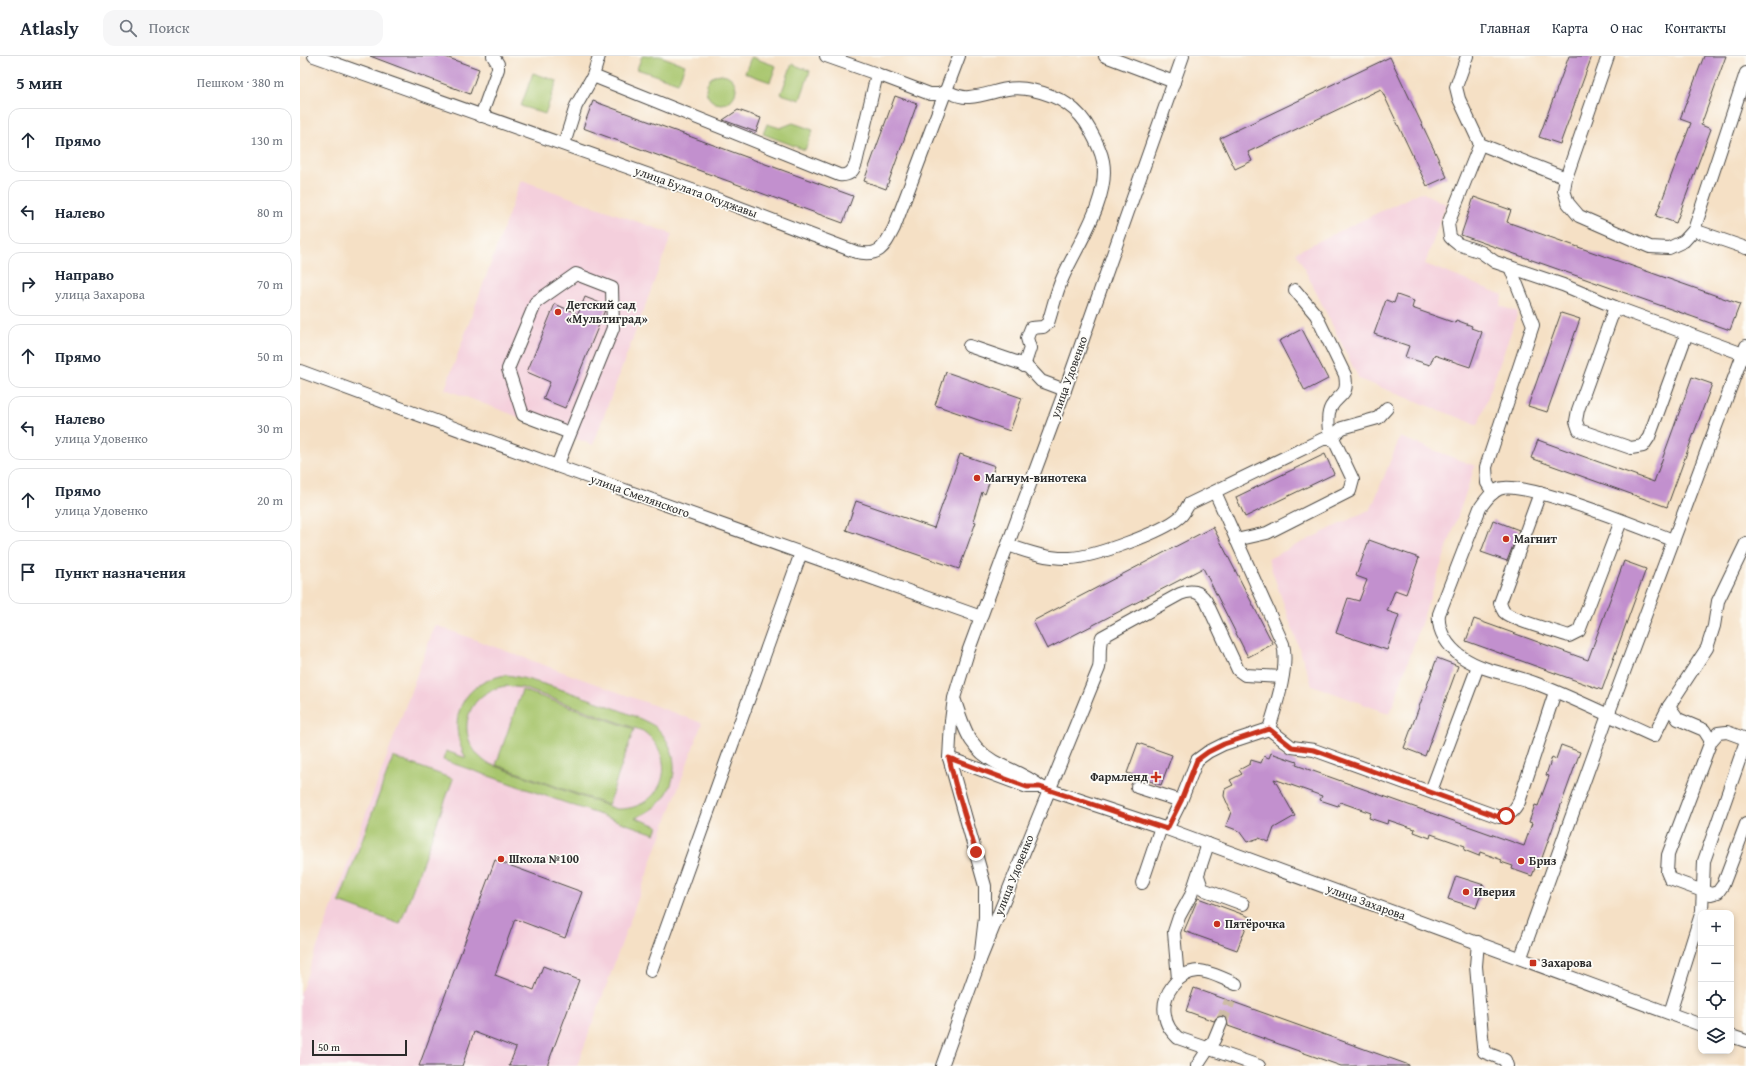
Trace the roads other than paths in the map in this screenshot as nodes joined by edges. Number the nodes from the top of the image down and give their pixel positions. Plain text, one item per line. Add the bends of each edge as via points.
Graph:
1 (314, 56) edge
2 (493, 56) edge
3 (599, 56) edge
4 (826, 56) edge
5 (959, 56) edge
6 (1104, 56) edge
7 (1184, 56) edge
8 (1467, 56) edge
9 (1608, 56) edge
10 (1746, 73) edge
11 (877, 74) junction
12 (593, 76) junction
13 (1174, 82) junction
14 (946, 91) junction
15 (482, 116) junction
16 (564, 144) junction
17 (1480, 144) junction
18 (1566, 178) junction
19 (1694, 230) junction
20 (1746, 248) edge
21 (1510, 267) junction
22 (1295, 290) dead end
23 (1615, 307) junction
24 (1687, 333) junction
25 (969, 346) dead end
26 (1745, 350) edge
27 (1024, 366) junction
28 (300, 370) edge
29 (1065, 390) junction
30 (1387, 408) dead end
31 (570, 433) junction
32 (1330, 439) junction
33 (557, 466) junction
34 (1215, 492) junction
35 (1493, 493) junction
36 (1540, 493) junction
37 (1621, 521) junction
38 (1236, 540) junction
39 (1673, 540) junction
40 (1746, 544) edge
41 (1008, 545) junction
42 (802, 553) junction
43 (981, 617) junction
44 (1478, 666) junction
45 (1282, 677) junction
46 (1555, 692) junction
47 (954, 698) junction
48 (1669, 706) junction
49 (1608, 715) junction
50 (1269, 729) junction
51 (1711, 740) junction
52 (1746, 740) edge
53 (950, 741) junction
54 (972, 744) junction
55 (949, 758) junction
56 (1136, 787) dead end
57 (1044, 788) junction
58 (1431, 791) junction
59 (1181, 801) junction
60 (1746, 824) edge
61 (1164, 828) junction
62 (1208, 844) junction
63 (1198, 876) junction
64 (1142, 883) dead end
65 (1701, 891) junction
66 (1243, 904) dead end
67 (1478, 942) junction
68 (1521, 957) junction
69 (980, 960) junction
70 (651, 971) dead end
71 (1178, 979) junction
72 (1236, 984) dead end
73 (1670, 1013) junction
74 (1221, 1024) tunnel mouth
75 (1698, 1024) edge
76 (1734, 1037) edge
77 (1746, 1041) edge
78 (1208, 1049) junction
79 (942, 1066) edge
80 (1197, 1066) edge
81 (1259, 1066) edge
82 (1507, 1066) edge

1 - 15 street, улица Булата Окуджавы
2 - 15 street via 498,68
3 - 12 street
4 - 11 street
5 - 14 street, улица Булата Окуджавы
6 - 13 street
7 - 13 street, улица Удовенко
8 - 17 street via 1456,87
9 - 18 street
10 - 19 street
11 - 12 street via 856,163 851,173 845,175
11 - 14 street via 930,94
12 - 16 street via 576,106
13 - 29 street, улица Удовенко
14 - 16 street, улица Булата Окуджавы via 890,234 878,252 868,254 856,252
14 - 27 street via 968,97 1019,87 1056,97 1072,107 1086,123 1103,160 1104,179 1099,199 1062,278 1048,323 1042,327 1030,328 1030,348
15 - 16 street, улица Булата Окуджавы
17 - 18 street
17 - 21 street via 1448,224 1448,230 1450,237 1458,244
18 - 19 street via 1564,190 1568,204 1579,216 1650,247 1669,248 1684,241
19 - 20 street
21 - 23 street via 1563,285
21 - 35 street via 1533,325 1486,467 1487,483
22 - 32 street via 1316,315 1345,375 1347,385 1344,395 1331,407 1329,415
23 - 24 street
23 - 24 street via 1576,415 1576,426 1579,430 1631,448 1643,446 1649,437
24 - 26 street
25 - 27 street
26 - 39 street
27 - 29 street via 1041,381
28 - 33 street, улица Смелянского
29 - 41 street, улица Удовенко
30 - 32 street via 1378,418 1342,428
31 - 31 street via 613,328 612,288 576,274 536,302 508,369 523,414
31 - 33 street
32 - 34 street via 1323,439
32 - 38 street via 1335,442 1353,480 1350,491 1267,533
33 - 42 street, улица Смелянского
34 - 38 street
34 - 41 street via 1189,504 1181,516 1172,522 1128,543 1095,554 1070,558 1041,556
35 - 36 street via 1512,487
35 - 44 street via 1480,508 1439,614 1438,625 1462,656
36 - 37 street
36 - 37 street via 1500,603 1502,610 1508,615 1569,636 1579,631
37 - 39 street
38 - 45 street via 1283,644 1285,652
39 - 49 street
40 - 48 street via 1718,601 1707,648
41 - 43 street, улица Удовенко
42 - 43 street, улица Смелянского
42 - 70 street
43 - 47 street, улица Удовенко
44 - 46 street via 1491,672 1539,684
44 - 58 street
45 - 50 street
45 - 57 street, улица Удовенко via 1245,675 1238,670 1206,601 1194,591 1180,594 1102,637 1099,644 1099,668
46 - 49 street
46 - 58 street via 1519,802 1512,813 1499,817
47 - 53 street, улица Удовенко
47 - 54 street
48 - 49 street via 1654,736
48 - 51 street via 1678,719 1704,730
49 - 68 street
50 - 58 street via 1292,747 1314,750
50 - 59 street via 1224,744 1197,760
51 - 52 street via 1718,733 1727,732
51 - 65 street via 1668,855 1667,866 1670,879
52 - 65 street via 1704,861
53 - 54 street
53 - 55 street, улица Удовенко
54 - 57 street, улица Захарова via 994,762
55 - 57 street via 1027,787
55 - 69 street, улица Удовенко via 985,886 985,917
56 - 59 street
57 - 61 street, улица Захарова
57 - 69 street, улица Удовенко
59 - 61 street
60 - 65 street via 1721,889 1711,894
61 - 62 street, улица Захарова
61 - 64 street
62 - 63 street
62 - 67 street, улица Захарова
63 - 66 street via 1205,890
63 - 71 street via 1174,932
65 - 73 street via 1702,911
67 - 68 street, улица Захарова
67 - 82 street via 1476,966 1483,1048 1484,1052 1505,1060
68 - 73 street, улица Захарова
69 - 79 street, улица Удовенко
71 - 72 street via 1184,974 1200,970
71 - 78 street via 1173,984 1165,1004 1164,1014 1169,1029 1178,1038
73 - 75 street, улица Захарова
74 - 78 street
76 - 77 street
78 - 80 street
78 - 81 street

